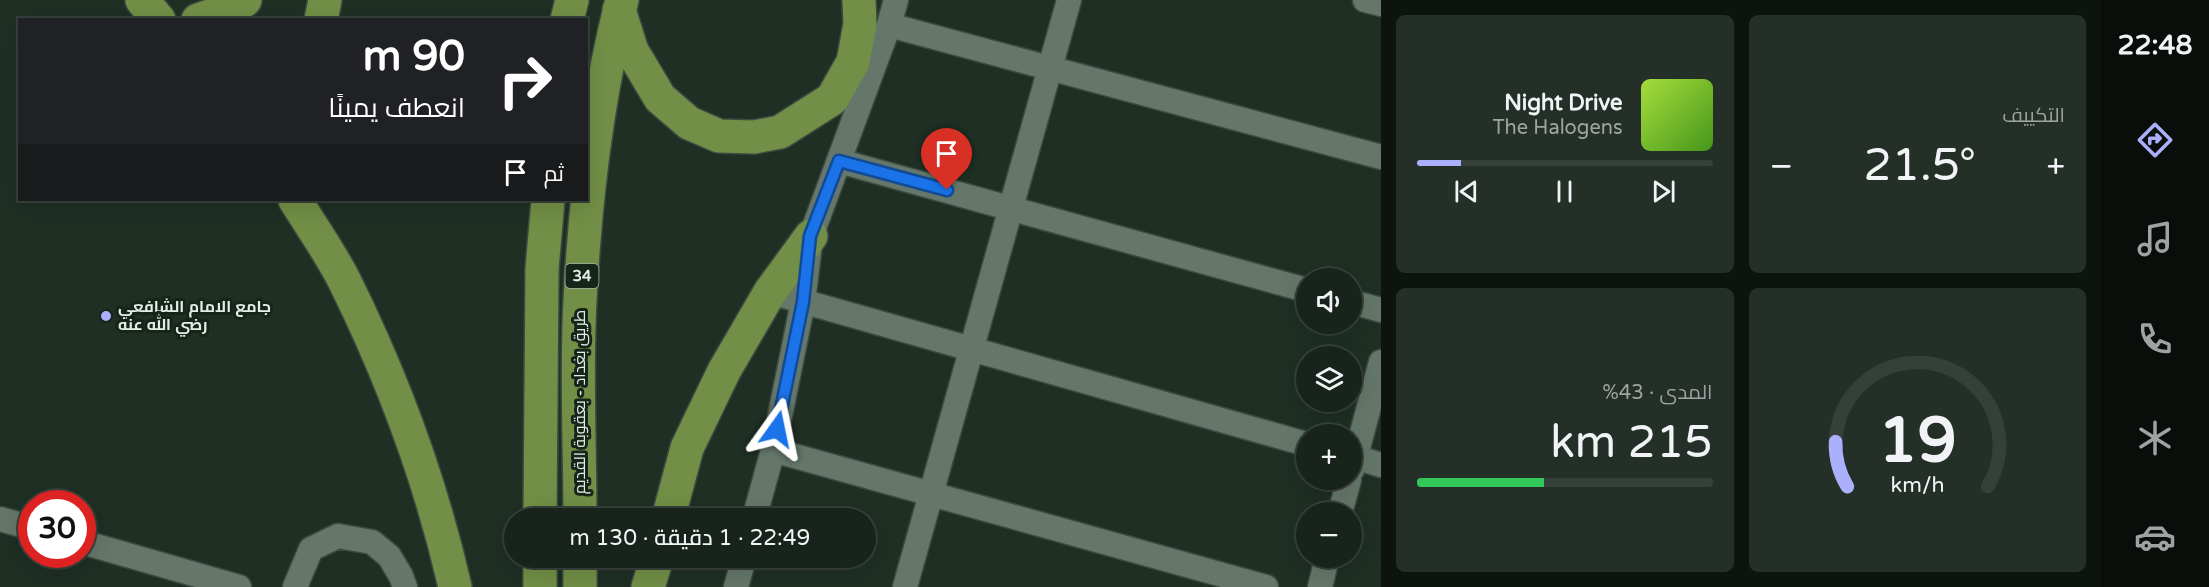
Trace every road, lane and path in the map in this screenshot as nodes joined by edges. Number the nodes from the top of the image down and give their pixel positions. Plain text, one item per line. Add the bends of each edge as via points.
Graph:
1 (142, 0) edge
2 (245, 0) edge
3 (325, 0) edge
4 (572, 0) edge
5 (859, 0) edge
6 (896, 0) edge
7 (1069, 0) edge
8 (1365, 0) edge
9 (1381, 4) edge
10 (621, 5) edge
11 (157, 18) edge
12 (204, 18) edge
13 (321, 18) edge
14 (568, 18) edge
15 (889, 25) junction
16 (1050, 68) junction
17 (1381, 157) edge
18 (839, 161) junction
19 (588, 194) edge
20 (296, 201) edge
21 (548, 201) edge
22 (587, 201) edge
23 (1011, 208) junction
24 (810, 236) junction
25 (1296, 287) edge
26 (770, 292) junction
27 (803, 302) junction
28 (1362, 305) edge
29 (1381, 310) edge
30 (971, 349) junction
31 (1381, 362) edge
32 (1362, 430) edge
33 (1296, 441) edge
34 (773, 450) junction
35 (1381, 465) edge
36 (1362, 466) edge
37 (931, 494) junction
38 (540, 508) edge
39 (580, 508) edge
40 (671, 508) edge
41 (757, 508) edge
42 (0, 519) edge
43 (18, 524) edge
44 (96, 546) edge
45 (540, 568) edge
46 (580, 568) edge
47 (654, 568) edge
48 (741, 568) edge
49 (1325, 568) edge
50 (239, 587) edge
51 (295, 587) edge
52 (405, 587) edge
53 (455, 587) edge
54 (540, 587) edge
55 (580, 587) edge
56 (648, 587) edge
57 (736, 587) edge
58 (905, 587) edge
59 (1266, 587) edge
60 (1320, 587) edge

1 - 11 highway
2 - 12 highway
3 - 13 highway
4 - 14 highway
5 - 10 highway via 860,24 853,62 832,99 780,132 754,137 719,136 689,123 660,98 632,51
6 - 15 street
7 - 16 street
8 - 9 street
10 - 19 highway, طريق بغداد - بعقوبة القديم / 34 via 611,44
15 - 16 street
15 - 18 street
16 - 17 street
16 - 23 street
18 - 23 street
18 - 24 street
20 - 53 highway via 344,280 385,370 443,532
21 - 38 highway, 34 via 542,268
22 - 39 highway, طريق بغداد - بعقوبة القديم / 34 via 580,303
23 - 25 street
23 - 30 street
24 - 26 highway
24 - 27 street
26 - 27 street
26 - 40 highway via 724,371 687,448
27 - 30 street
27 - 34 street
28 - 29 street
30 - 33 street
30 - 37 street
31 - 32 street
34 - 37 street
34 - 41 street
35 - 36 street
37 - 58 street
37 - 59 street
42 - 43 street
44 - 50 street
45 - 54 highway
46 - 55 highway
47 - 56 highway
48 - 57 street
49 - 60 street
51 - 52 street via 311,549 338,536 372,542 389,556

